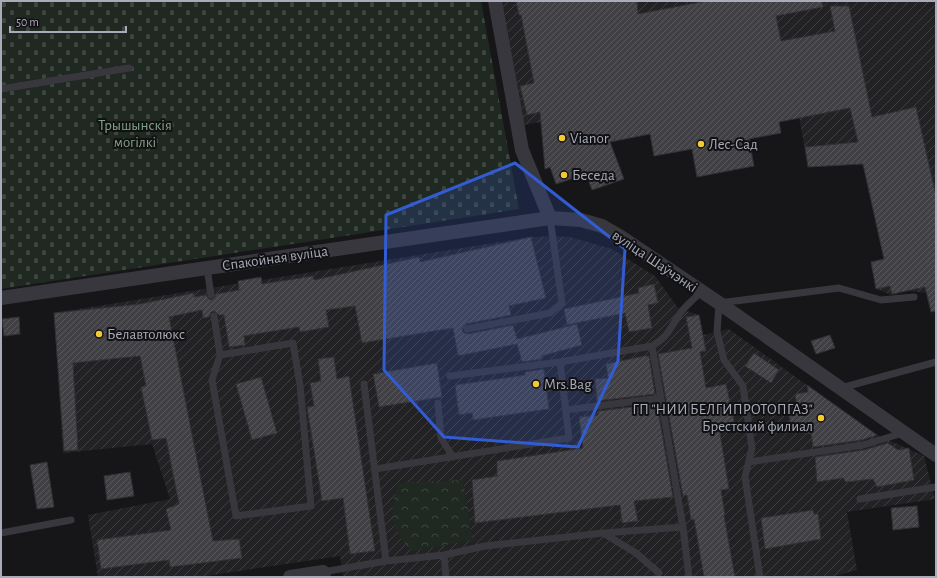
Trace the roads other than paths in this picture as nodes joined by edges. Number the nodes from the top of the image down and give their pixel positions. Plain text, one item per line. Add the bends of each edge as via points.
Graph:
1 (495, 1) edge
2 (129, 68) dead end
3 (1, 89) edge
4 (550, 218) junction
5 (207, 268) junction
6 (701, 292) junction
7 (211, 295) dead end
8 (914, 297) dead end
9 (1, 298) edge
10 (719, 303) junction
11 (214, 316) dead end
12 (466, 329) dead end
13 (652, 346) junction
14 (220, 355) junction
15 (560, 362) junction
16 (936, 362) edge
17 (450, 376) dead end
18 (364, 384) dead end
19 (841, 388) junction
20 (661, 398) junction
21 (438, 403) dead end
22 (566, 410) junction
23 (904, 433) junction
24 (936, 455) edge
25 (453, 457) junction
26 (748, 462) junction
27 (374, 468) junction
28 (936, 487) edge
29 (860, 498) dead end
30 (70, 520) dead end
31 (683, 527) junction
32 (1, 533) edge
33 (603, 533) junction
34 (444, 555) junction
35 (386, 561) junction
36 (660, 573) dead end
37 (323, 575) edge
38 (290, 577) edge
39 (446, 577) edge
40 (689, 577) edge
41 (760, 577) edge

1 - 4 street via 522,150
2 - 3 lane
4 - 5 street, Спакойная вуліца
4 - 6 street, вуліца Шаўчэнкі via 581,220 602,226
4 - 12 lane via 562,304 550,313
5 - 7 lane
5 - 9 street, Спакойная вуліца
6 - 10 street, вуліца Шаўчэнкі
6 - 13 lane via 679,315 663,340
8 - 10 lane via 881,300 839,288
10 - 19 street, вуліца Шаўчэнкі
10 - 26 lane via 717,332 724,360 743,386 752,448
11 - 14 lane
13 - 15 lane
13 - 20 lane
14 - 14 lane via 293,343 300,385 311,506 236,516 212,380
15 - 17 lane
15 - 22 lane
16 - 19 lane
18 - 27 lane
19 - 23 street, вуліца Шаўчэнкі
20 - 22 lane
20 - 31 lane
21 - 25 lane via 441,438
22 - 25 lane via 569,438
23 - 24 street, вуліца Шаўчэнкі
23 - 26 lane via 863,445
25 - 27 lane
26 - 41 lane via 745,478
27 - 35 lane
28 - 29 lane
30 - 32 lane
31 - 33 lane
31 - 40 lane
33 - 34 lane via 485,546
33 - 36 lane via 636,552
34 - 35 lane
34 - 39 lane
35 - 37 lane
37 - 38 street

